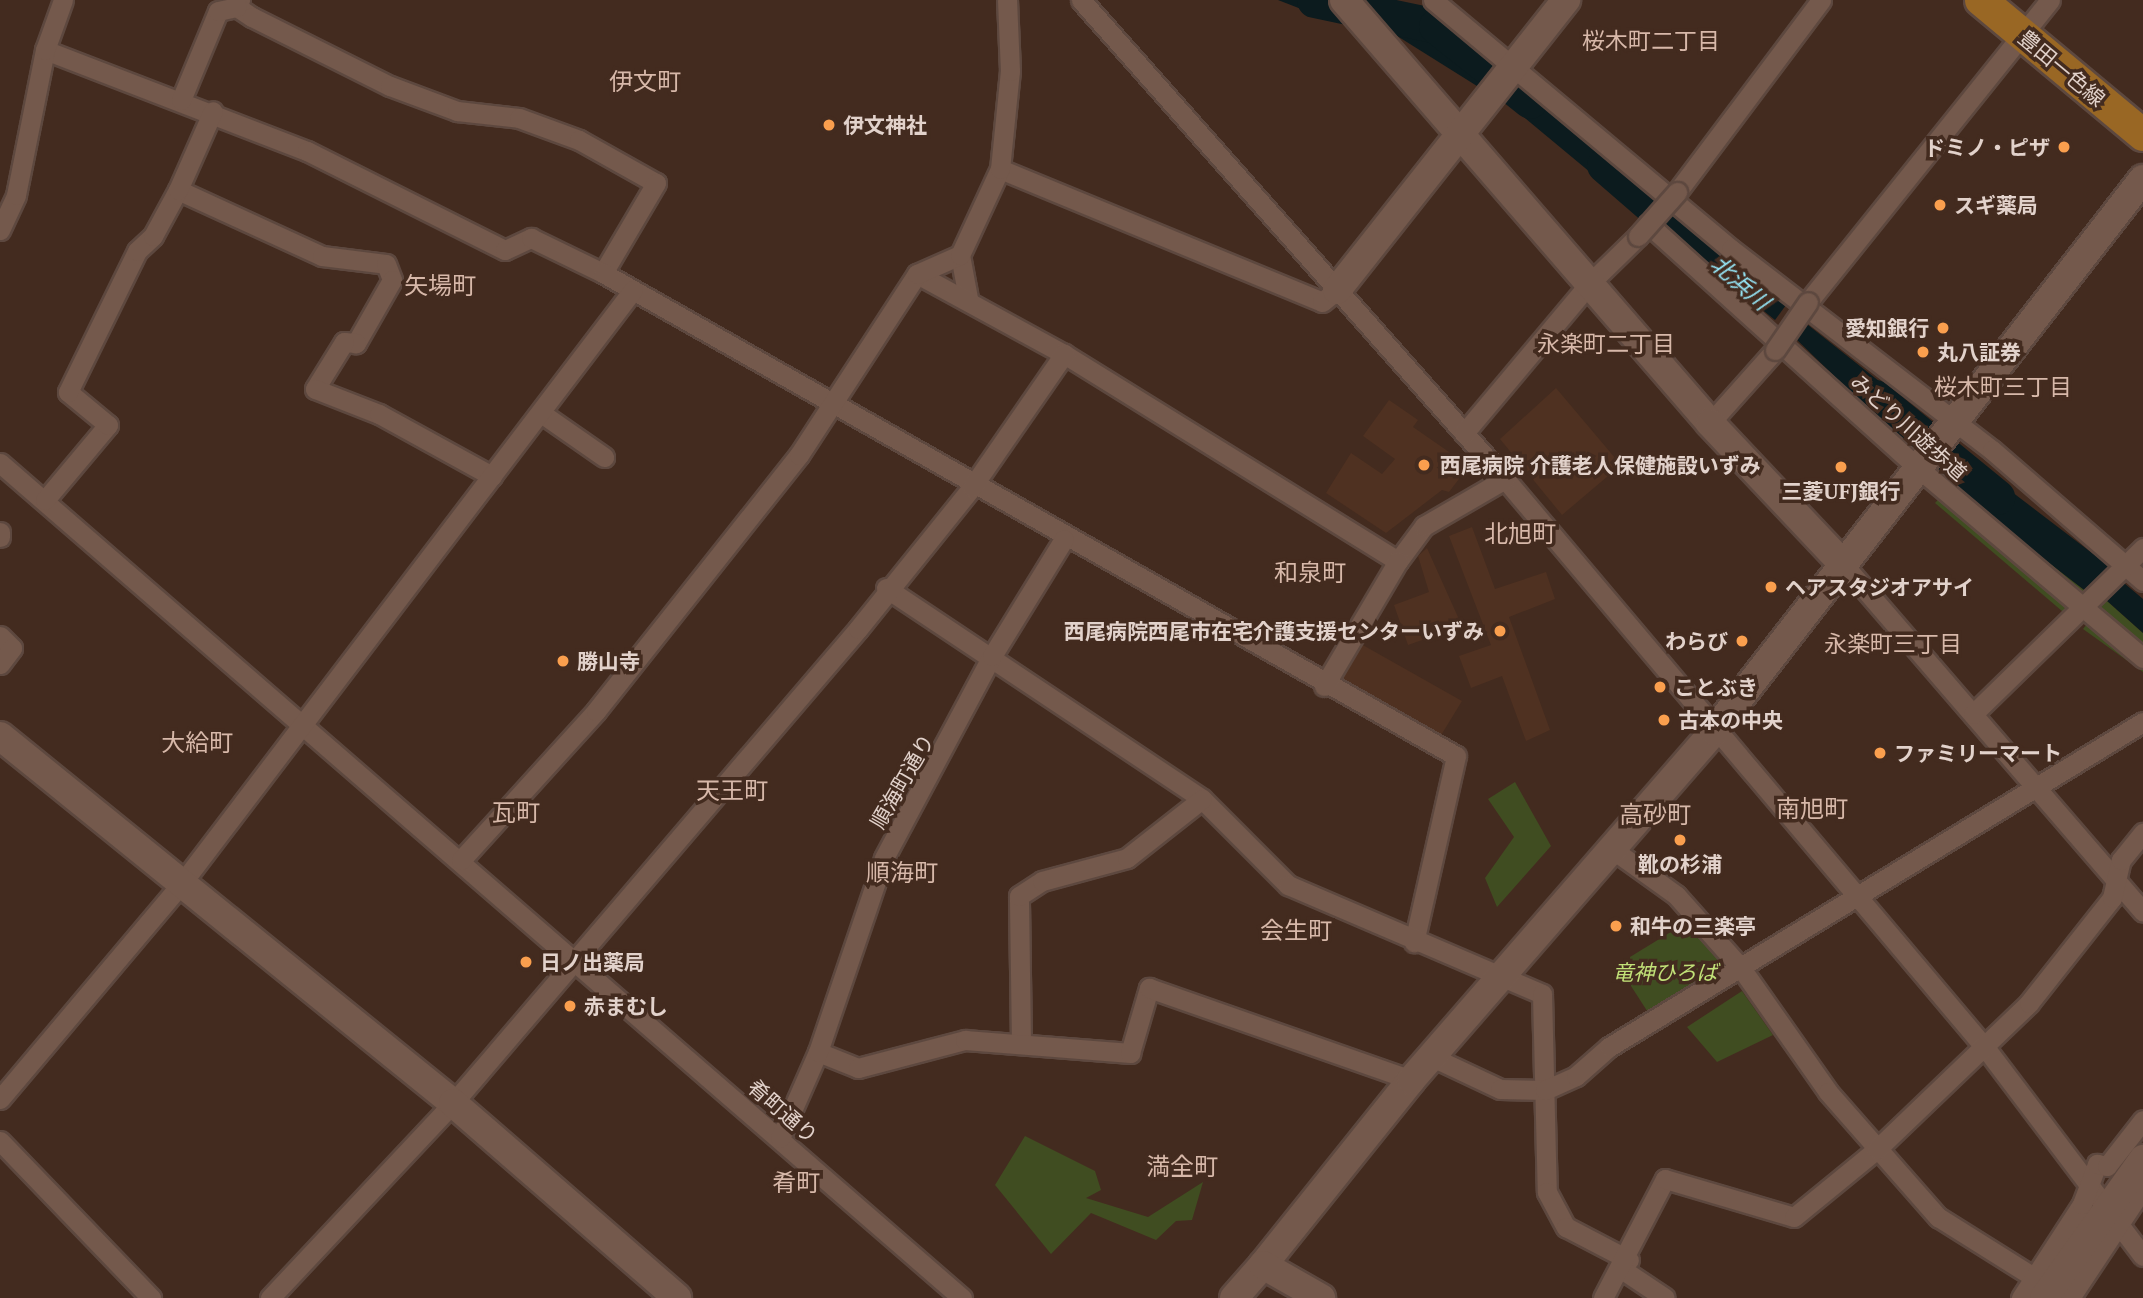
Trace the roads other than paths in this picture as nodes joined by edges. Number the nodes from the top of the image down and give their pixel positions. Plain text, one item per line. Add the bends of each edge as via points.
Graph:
1 (63, 0) edge
2 (1007, 0) edge
3 (1082, 0) edge
4 (1344, 0) edge
5 (1433, 0) edge
6 (1566, 0) edge
7 (1821, 0) edge
8 (1981, 0) edge
9 (2050, 0) edge
10 (238, 3) edge
11 (2022, 34) junction
12 (45, 50) junction
13 (1511, 64) junction
14 (181, 100) junction
15 (213, 111) junction
16 (1467, 126) junction
17 (2143, 135) edge
18 (1000, 169) junction
19 (2143, 180) edge
20 (178, 190) junction
21 (0, 230) edge
22 (1643, 230) junction
23 (960, 255) junction
24 (603, 273) junction
25 (917, 274) junction
26 (1589, 284) junction
27 (633, 290) junction
28 (1337, 290) junction
29 (968, 298) junction
30 (1779, 345) junction
31 (1064, 354) junction
32 (829, 404) junction
33 (541, 413) junction
34 (1710, 423) junction
35 (1949, 428) junction
36 (1464, 433) junction
37 (604, 457) dead end
38 (0, 463) edge
39 (1918, 466) junction
40 (492, 476) junction
41 (1505, 480) junction
42 (972, 487) junction
43 (45, 500) junction
44 (1064, 538) junction
45 (2143, 548) edge
46 (1398, 561) junction
47 (1843, 564) junction
48 (2127, 569) junction
49 (2143, 581) edge
50 (886, 588) junction
51 (2084, 610) junction
52 (0, 636) edge
53 (992, 656) junction
54 (2143, 658) edge
55 (0, 664) edge
56 (1324, 686) junction
57 (1973, 714) junction
58 (305, 722) junction
59 (2143, 722) edge
60 (1714, 732) junction
61 (0, 736) edge
62 (2033, 787) junction
63 (1202, 799) junction
64 (2143, 833) edge
65 (1612, 849) junction
66 (461, 860) junction
67 (182, 883) junction
68 (2118, 883) junction
69 (1855, 899) junction
70 (2143, 912) edge
71 (1414, 943) junction
72 (572, 961) junction
73 (1741, 968) junction
74 (1503, 976) junction
75 (1021, 1044) junction
76 (1987, 1050) junction
77 (818, 1052) junction
78 (1432, 1057) junction
79 (1411, 1080) junction
80 (1545, 1090) junction
81 (0, 1099) edge
82 (453, 1103) junction
83 (2143, 1120) edge
84 (780, 1138) junction
85 (0, 1141) edge
86 (1877, 1149) junction
87 (2143, 1159) edge
88 (2088, 1188) junction
89 (2143, 1188) edge
90 (2111, 1218) junction
91 (2143, 1256) edge
92 (1264, 1265) junction
93 (1626, 1265) junction
94 (2050, 1290) edge
95 (150, 1298) edge
96 (270, 1298) edge
97 (677, 1298) edge
98 (962, 1298) edge
99 (1234, 1298) edge
100 (1321, 1298) edge
101 (1603, 1298) edge
102 (1665, 1298) edge
103 (2021, 1298) edge

1 - 12 street
2 - 18 street via 1010,71
3 - 28 street
4 - 16 street via 1423,88
5 - 13 street
6 - 13 street
7 - 22 street, bridge via 1677,192
8 - 11 main road, 豊田一色線
9 - 11 street
10 - 14 street via 218,11
10 - 24 street via 390,86 457,111 519,118 579,140 656,183
11 - 17 main road, 豊田一色線
11 - 30 street, bridge via 1808,302
12 - 14 street
12 - 21 street via 16,195
13 - 16 street
13 - 35 street
14 - 15 street
15 - 20 street
15 - 24 street via 378,185 505,250 531,238
16 - 26 street
16 - 28 street
18 - 23 street
18 - 28 street via 1322,302
19 - 35 street
20 - 40 street via 309,251 386,264 392,280 356,344 344,342 315,389 379,414
20 - 43 street via 153,236 136,251 68,392 108,425
22 - 26 street
22 - 30 street, みどり川遊歩道
23 - 25 street
23 - 29 street
24 - 27 street
25 - 29 street
25 - 32 street
26 - 34 street
26 - 36 street
27 - 32 street
27 - 33 street
28 - 36 street
29 - 31 street
30 - 34 street
30 - 39 street, みどり川遊歩道
31 - 42 street
31 - 46 street
32 - 42 street
32 - 66 street via 799,455 596,711
33 - 37 street
33 - 40 street
34 - 47 street
35 - 39 street
35 - 48 street
36 - 41 street
38 - 43 street, 肴町通り
39 - 47 street
39 - 51 street, みどり川遊歩道
40 - 58 street
41 - 46 street via 1424,526
41 - 60 street
42 - 44 street
42 - 50 street
43 - 58 street, 肴町通り
44 - 53 street, 順海町通り
44 - 56 street
45 - 48 street
46 - 56 street
47 - 57 street
47 - 60 street
48 - 49 street
48 - 51 street
50 - 53 street
50 - 72 street
51 - 54 street, みどり川遊歩道
51 - 57 street
52 - 55 street via 12,648
53 - 63 street
53 - 77 street, 順海町通り via 884,859
56 - 71 street via 1455,756
57 - 62 street
58 - 66 street, 肴町通り
58 - 67 street
59 - 62 street
60 - 65 street
60 - 69 street
61 - 67 street
62 - 68 street
62 - 69 street
63 - 71 street via 1288,885
63 - 75 street via 1127,858 1042,881 1019,896
64 - 68 street via 2121,860
65 - 73 street via 1676,895
65 - 74 street
66 - 72 street, 肴町通り
67 - 81 street
67 - 82 street
68 - 70 street
68 - 76 street
69 - 73 street
69 - 76 street
71 - 74 street
72 - 82 street
72 - 84 street, 肴町通り
73 - 80 street
73 - 86 street
74 - 78 street
74 - 80 street via 1542,995
75 - 77 street via 965,1040 927,1045 858,1068
75 - 79 street via 1130,1053 1149,988
76 - 86 street
76 - 88 street
77 - 84 street, 順海町通り
78 - 79 street
78 - 80 street via 1479,1084
79 - 92 street
80 - 93 street via 1547,1192 1554,1210 1566,1227
82 - 96 street
82 - 97 street
83 - 88 street via 2108,1166 2097,1164
84 - 98 street, 肴町通り
85 - 95 street
86 - 93 street via 1794,1217 1664,1179
86 - 94 street via 1938,1217
87 - 90 street
88 - 90 street
88 - 94 street
89 - 90 street
90 - 91 street
90 - 94 street
92 - 99 street
92 - 100 street
93 - 101 street
93 - 102 street
94 - 103 street

